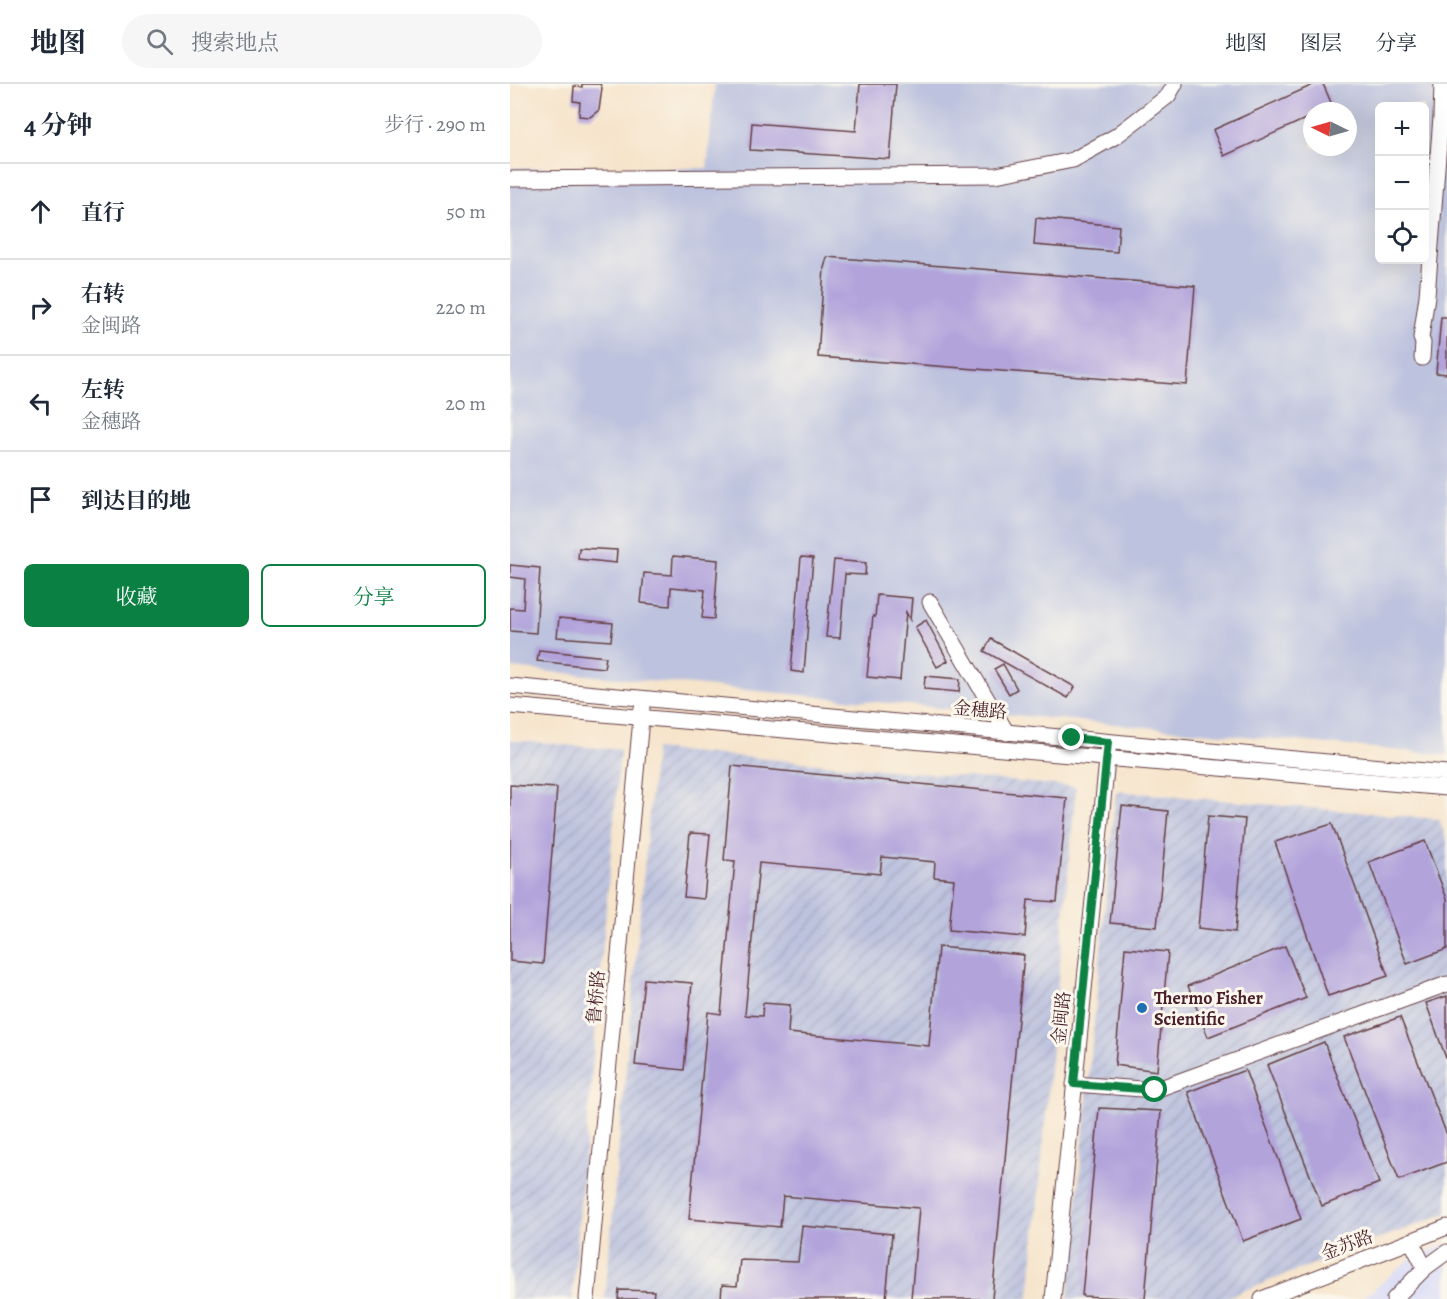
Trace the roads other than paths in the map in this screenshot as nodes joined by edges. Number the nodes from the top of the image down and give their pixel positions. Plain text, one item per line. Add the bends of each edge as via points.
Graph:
1 (1175, 84) edge
2 (1442, 84) edge
3 (510, 179) edge
4 (1422, 358) dead end
5 (930, 602) dead end
6 (510, 686) edge
7 (643, 698) junction
8 (510, 706) edge
9 (642, 716) junction
10 (1007, 733) junction
11 (1108, 742) junction
12 (1107, 758) junction
13 (1447, 774) edge
14 (1447, 788) edge
15 (1447, 984) edge
16 (1074, 1084) junction
17 (1447, 1227) edge
18 (1411, 1241) junction
19 (1447, 1252) edge
20 (1425, 1268) junction
21 (1289, 1294) edge
22 (587, 1299) edge
23 (1053, 1299) edge
24 (1262, 1299) edge
25 (1394, 1299) edge

1 - 3 street via 1168,96 1116,136 1073,160 996,175
2 - 4 street
5 - 10 street
6 - 7 street, 金穗路
7 - 9 street, 鲁桥路
7 - 10 street, 金穗路
8 - 9 street, 金穗路
9 - 12 street, 金穗路
9 - 22 street, 鲁桥路
10 - 11 street, 金穗路
11 - 12 street, 金闽路
11 - 13 street, 金穗路
12 - 14 street, 金穗路
12 - 16 street, 金闽路
15 - 16 street via 1155,1090
16 - 23 street, 金闽路
17 - 18 street, 金苏路
18 - 20 street
18 - 21 street, 金苏路
19 - 20 street
20 - 25 street
21 - 24 street, 金苏路

